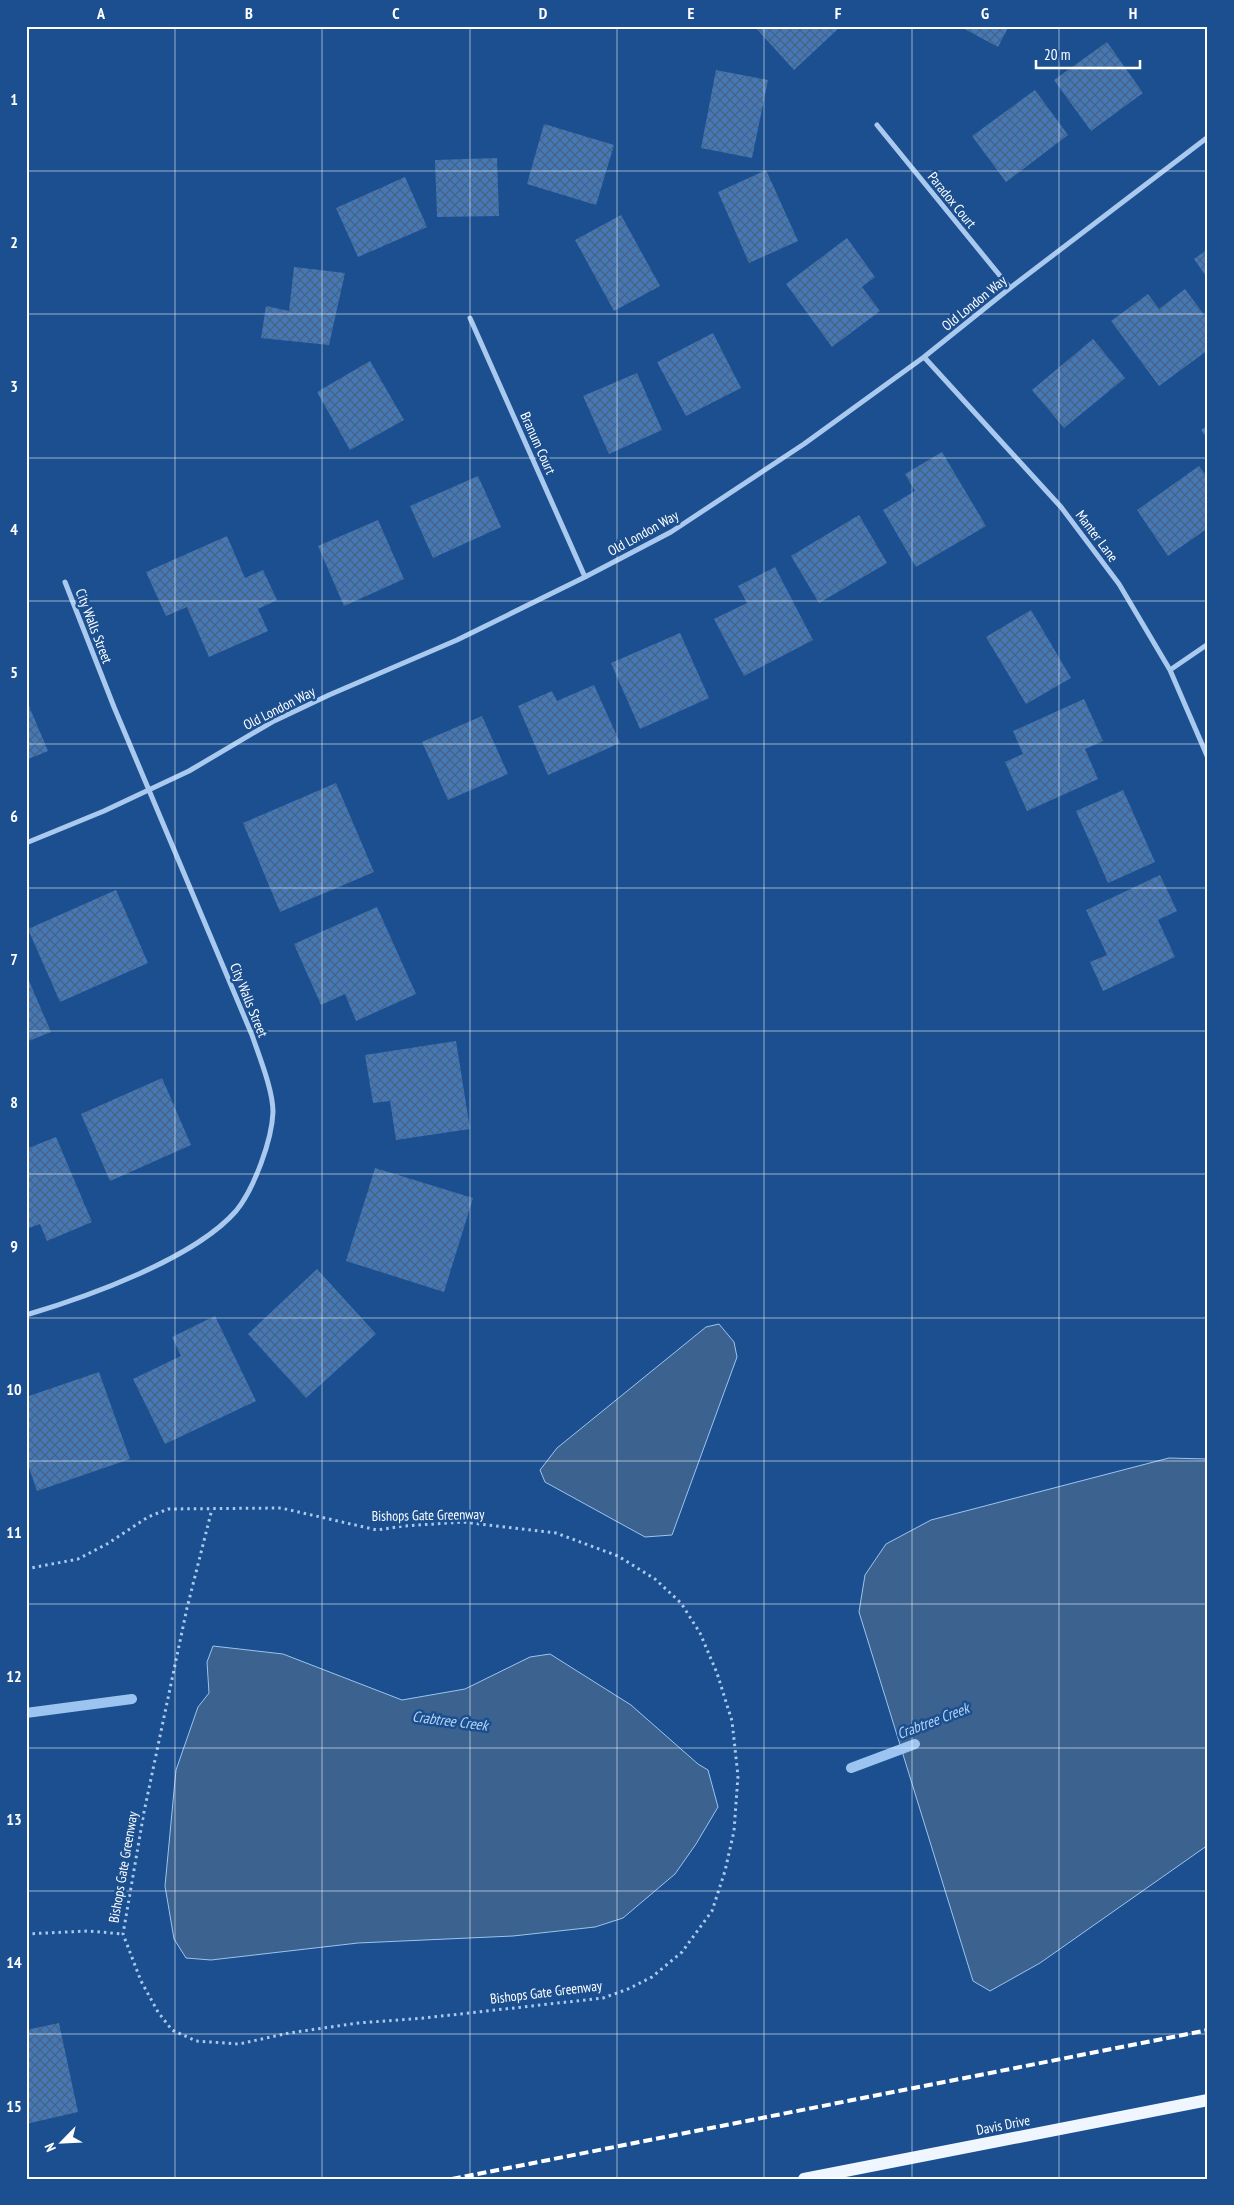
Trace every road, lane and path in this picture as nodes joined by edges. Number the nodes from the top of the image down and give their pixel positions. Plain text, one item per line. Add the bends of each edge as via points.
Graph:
1 (877, 125) dead end
2 (1208, 137) edge
3 (1010, 288) junction
4 (470, 318) dead end
5 (924, 357) junction
6 (586, 577) junction
7 (65, 582) dead end
8 (1208, 644) edge
9 (1170, 670) junction
10 (1208, 758) edge
11 (148, 790) junction
12 (26, 843) edge
13 (26, 1315) edge
14 (212, 1509) junction
15 (26, 1569) edge
16 (26, 1934) edge
17 (123, 1934) junction
18 (1208, 2100) edge
19 (804, 2179) edge

1 - 3 street, Paradox Court
2 - 3 street, Old London Way
3 - 5 street, Old London Way
4 - 6 street, Branum Court
5 - 6 street, Old London Way via 804,444 671,532
5 - 9 street, Manter Lane via 1061,507 1119,584
6 - 11 street, Old London Way via 457,640 272,722 189,771
7 - 11 street, City Walls Street
8 - 9 street
9 - 10 street, Manter Lane
11 - 12 street, Old London Way
11 - 13 street, City Walls Street via 266,1075 273,1112 264,1157 236,1210 190,1247 112,1284
14 - 15 path, Bishops Gate Greenway via 168,1509 148,1517 78,1559
14 - 17 path, Bishops Gate Greenway via 187,1608 144,1812
14 - 17 path, Bishops Gate Greenway via 282,1508 377,1530 463,1522 556,1533 618,1556 681,1603 718,1673 732,1721 738,1776 732,1839 712,1911 682,1952 652,1977 603,1998 358,2023 239,2044 196,2041 172,2030 158,2012
16 - 17 path
18 - 19 main road, Davis Drive

